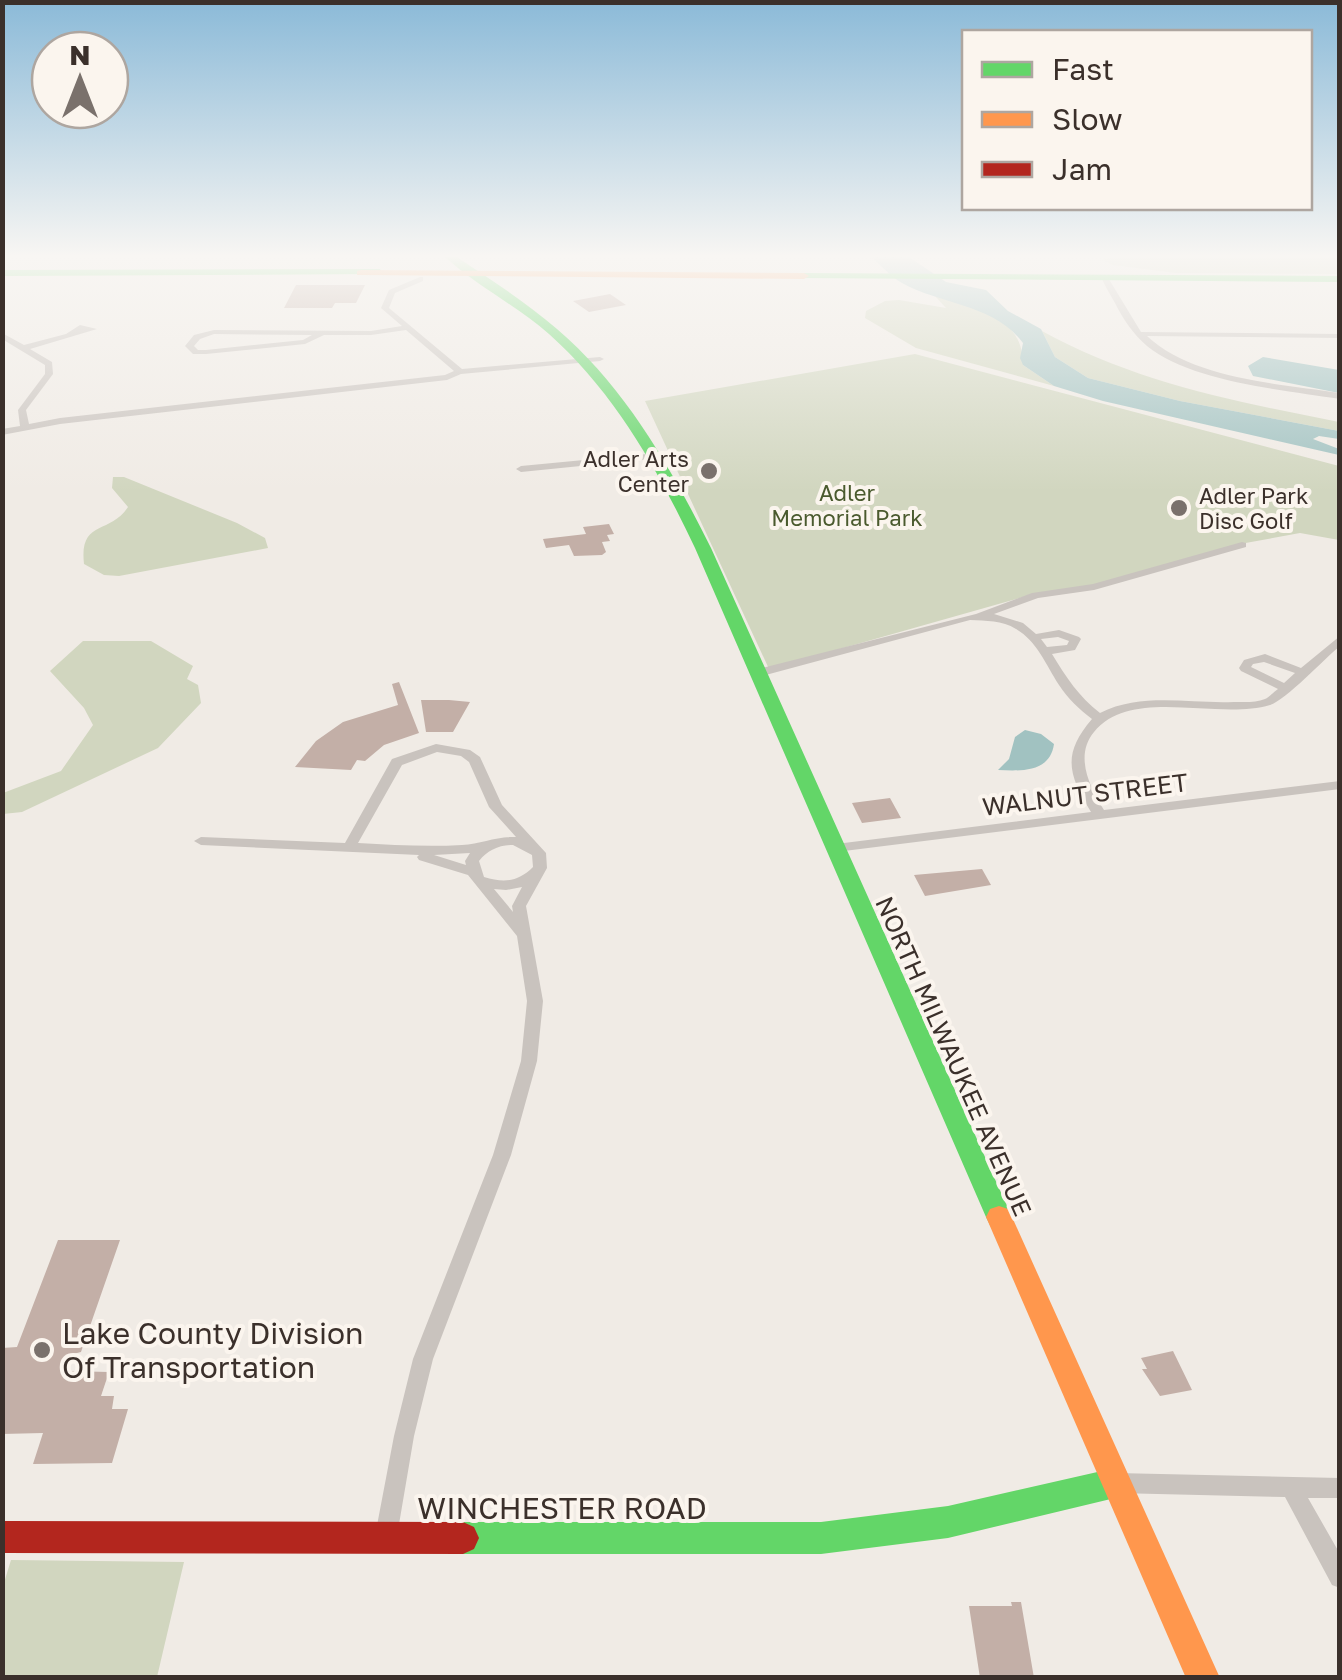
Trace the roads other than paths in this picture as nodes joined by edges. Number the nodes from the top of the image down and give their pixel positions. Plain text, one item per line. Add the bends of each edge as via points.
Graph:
1 (5, 335) edge
2 (65, 335) edge
3 (200, 335) edge
4 (318, 335) edge
5 (415, 335) edge
6 (560, 335) edge
7 (570, 335) edge
8 (1140, 335) edge
9 (1279, 335) edge
10 (1340, 336) edge
11 (27, 346) junction
12 (592, 360) junction
13 (460, 372) junction
14 (1340, 396) edge
15 (26, 427) junction
16 (2, 432) edge
17 (657, 456) junction
18 (521, 469) dead end
19 (1242, 545) dead end
20 (980, 616) junction
21 (1036, 638) junction
22 (1340, 640) edge
23 (1046, 651) junction
24 (1302, 672) junction
25 (758, 673) junction
26 (1286, 688) junction
27 (1099, 718) junction
28 (1340, 785) edge
29 (496, 807) junction
30 (1100, 815) junction
31 (201, 840) dead end
32 (350, 846) junction
33 (486, 846) junction
34 (533, 847) junction
35 (374, 848) junction
36 (836, 848) junction
37 (535, 875) junction
38 (477, 876) junction
39 (524, 937) junction
40 (1115, 1484) junction
41 (1340, 1488) edge
42 (1292, 1489) junction
43 (386, 1537) junction
44 (3, 1540) edge
45 (1340, 1577) edge
46 (1203, 1678) edge

1 - 11 street
2 - 11 street
3 - 4 street via 189,346 196,352
5 - 13 street
6 - 12 main road, NORTH MILWAUKEE AVENUE
7 - 12 main road, NORTH MILWAUKEE AVENUE
8 - 14 street via 1205,368
9 - 10 street
11 - 15 street via 50,370 22,410
12 - 13 street
12 - 17 main road, NORTH MILWAUKEE AVENUE via 641,410 660,444
13 - 15 street
15 - 16 street
17 - 18 street
17 - 25 main road, NORTH MILWAUKEE AVENUE
19 - 20 street via 1094,587 1036,595
20 - 21 street
20 - 25 street
21 - 23 street
21 - 23 street via 1059,633 1075,639 1071,648
22 - 24 street
23 - 27 street via 1069,696
24 - 26 street
24 - 26 street via 1265,658 1248,662 1248,672
25 - 36 main road, NORTH MILWAUKEE AVENUE
26 - 27 street via 1250,707 1156,704
27 - 30 street via 1077,748 1082,781
28 - 30 street, WALNUT STREET
29 - 32 street via 475,760 452,749 422,750 396,762
29 - 33 street
29 - 34 street
30 - 36 street, WALNUT STREET
31 - 32 street
32 - 35 street
33 - 34 street via 514,840
33 - 35 street
33 - 38 street via 472,861
34 - 37 street via 542,860
35 - 38 street via 431,858
36 - 40 main road, NORTH MILWAUKEE AVENUE
37 - 38 street via 515,885
37 - 39 street via 520,906
38 - 39 street
39 - 43 street via 535,1001 529,1061 502,1155 423,1358
40 - 42 street
40 - 43 main road, WINCHESTER ROAD via 948,1522 821,1538
40 - 46 main road, NORTH MILWAUKEE AVENUE
41 - 42 street
42 - 45 street
43 - 44 main road, WINCHESTER ROAD

